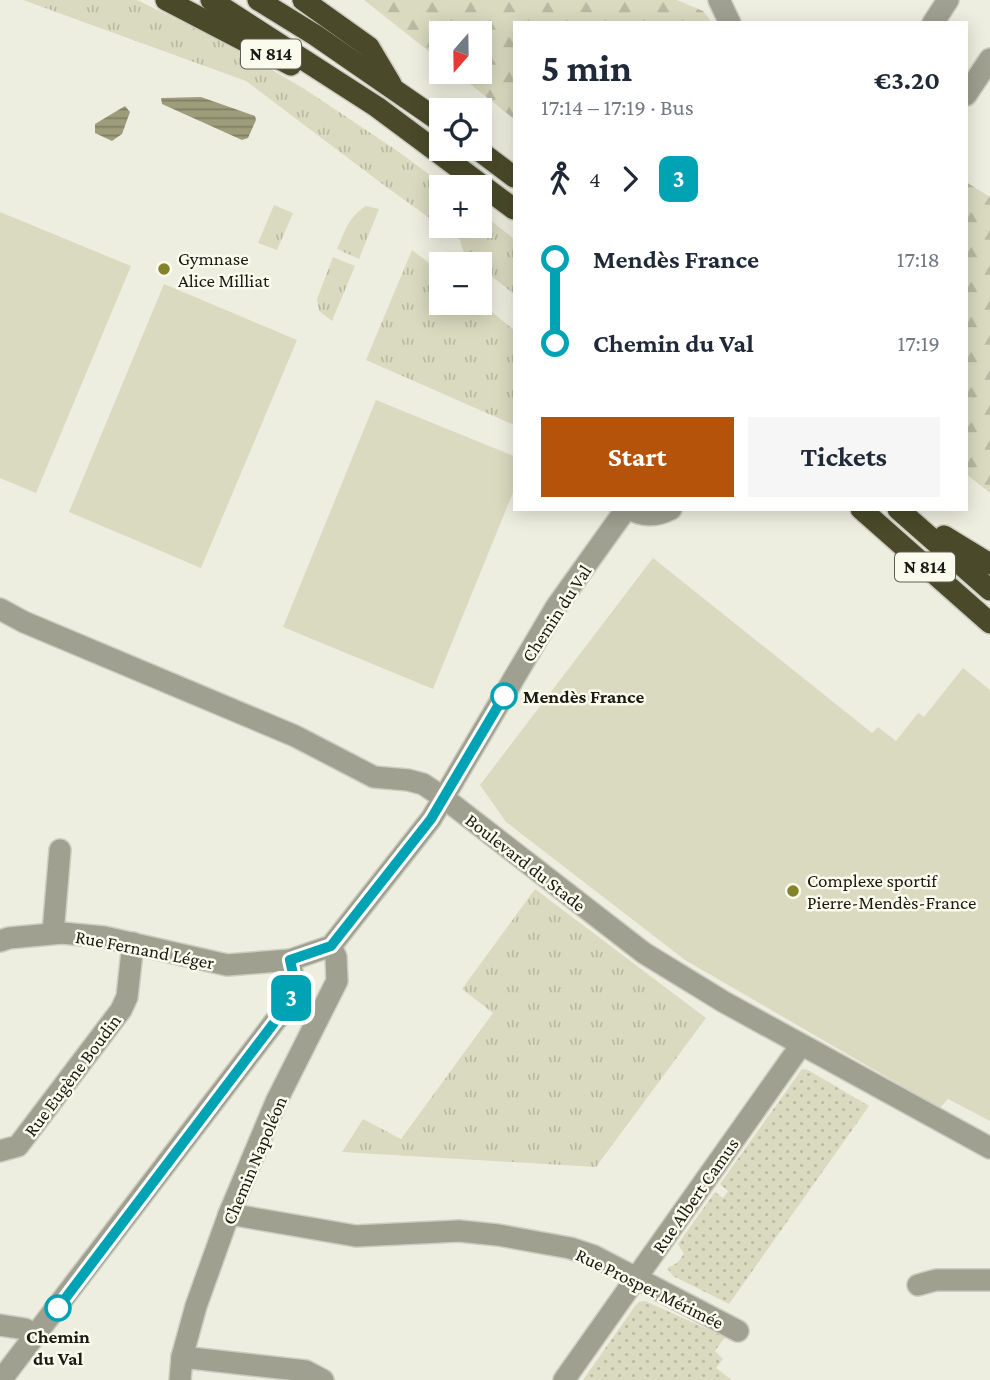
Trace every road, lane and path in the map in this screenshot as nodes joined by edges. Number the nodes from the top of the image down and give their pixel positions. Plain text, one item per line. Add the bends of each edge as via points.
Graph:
1 (166, 0) edge
2 (211, 0) edge
3 (258, 0) edge
4 (303, 0) edge
5 (719, 0) edge
6 (948, 0) edge
7 (729, 21) edge
8 (934, 21) edge
9 (990, 59) edge
10 (394, 89) junction
11 (968, 92) edge
12 (377, 107) junction
13 (429, 114) edge
14 (492, 160) edge
15 (513, 176) edge
16 (513, 208) edge
17 (627, 511) edge
18 (632, 511) edge
19 (667, 511) edge
20 (863, 511) edge
21 (902, 511) edge
22 (903, 511) edge
23 (990, 564) edge
24 (990, 590) edge
25 (0, 609) edge
26 (990, 623) edge
27 (444, 798) junction
28 (60, 849) dead end
29 (52, 933) junction
30 (0, 941) edge
31 (133, 943) junction
32 (331, 946) junction
33 (290, 960) junction
34 (801, 1045) junction
35 (990, 1148) edge
36 (0, 1152) edge
37 (229, 1214) junction
38 (636, 1279) junction
39 (990, 1280) edge
40 (918, 1284) dead end
41 (0, 1325) edge
42 (738, 1331) dead end
43 (35, 1335) junction
44 (183, 1357) junction
45 (1, 1380) edge
46 (180, 1380) edge
47 (323, 1380) edge
48 (564, 1380) edge

1 - 12 highway, N 814 via 336,93
2 - 12 highway, N 814
3 - 10 highway, N 814
4 - 10 highway, N 814 via 369,47
5 - 7 street
6 - 8 street
9 - 11 street
10 - 13 highway, N 814
12 - 16 highway, N 814
14 - 15 highway
17 - 27 street, Chemin du Val via 556,607
18 - 19 street, Chemin du Val via 658,516
20 - 26 highway, N 814
21 - 24 highway, N 814
22 - 23 highway, N 814
25 - 27 street, Boulevard du Stade via 295,736 374,776 423,784
27 - 32 street, Chemin du Val
27 - 34 street, Boulevard du Stade via 644,953
28 - 29 street
29 - 30 street, Rue Fernand Léger
29 - 31 street, Rue Fernand Léger
31 - 33 street, Rue Fernand Léger via 227,965
31 - 36 street, Rue Eugène Boudin via 127,997 121,1010 18,1146
32 - 33 street
32 - 37 street, Chemin Napoléon via 337,957 337,981 276,1102
33 - 43 street via 295,983 289,1003
34 - 35 street, Boulevard du Stade
34 - 38 street, Rue Albert Camus
37 - 38 street, Rue Prosper Mérimée via 356,1236 459,1231 498,1235 570,1248
37 - 44 street, Chemin Napoléon
38 - 42 street, Rue Prosper Mérimée
38 - 48 street, Rue Albert Camus
39 - 40 street
41 - 43 street
43 - 45 street
44 - 46 street, Chemin Napoléon
44 - 47 street via 306,1371

